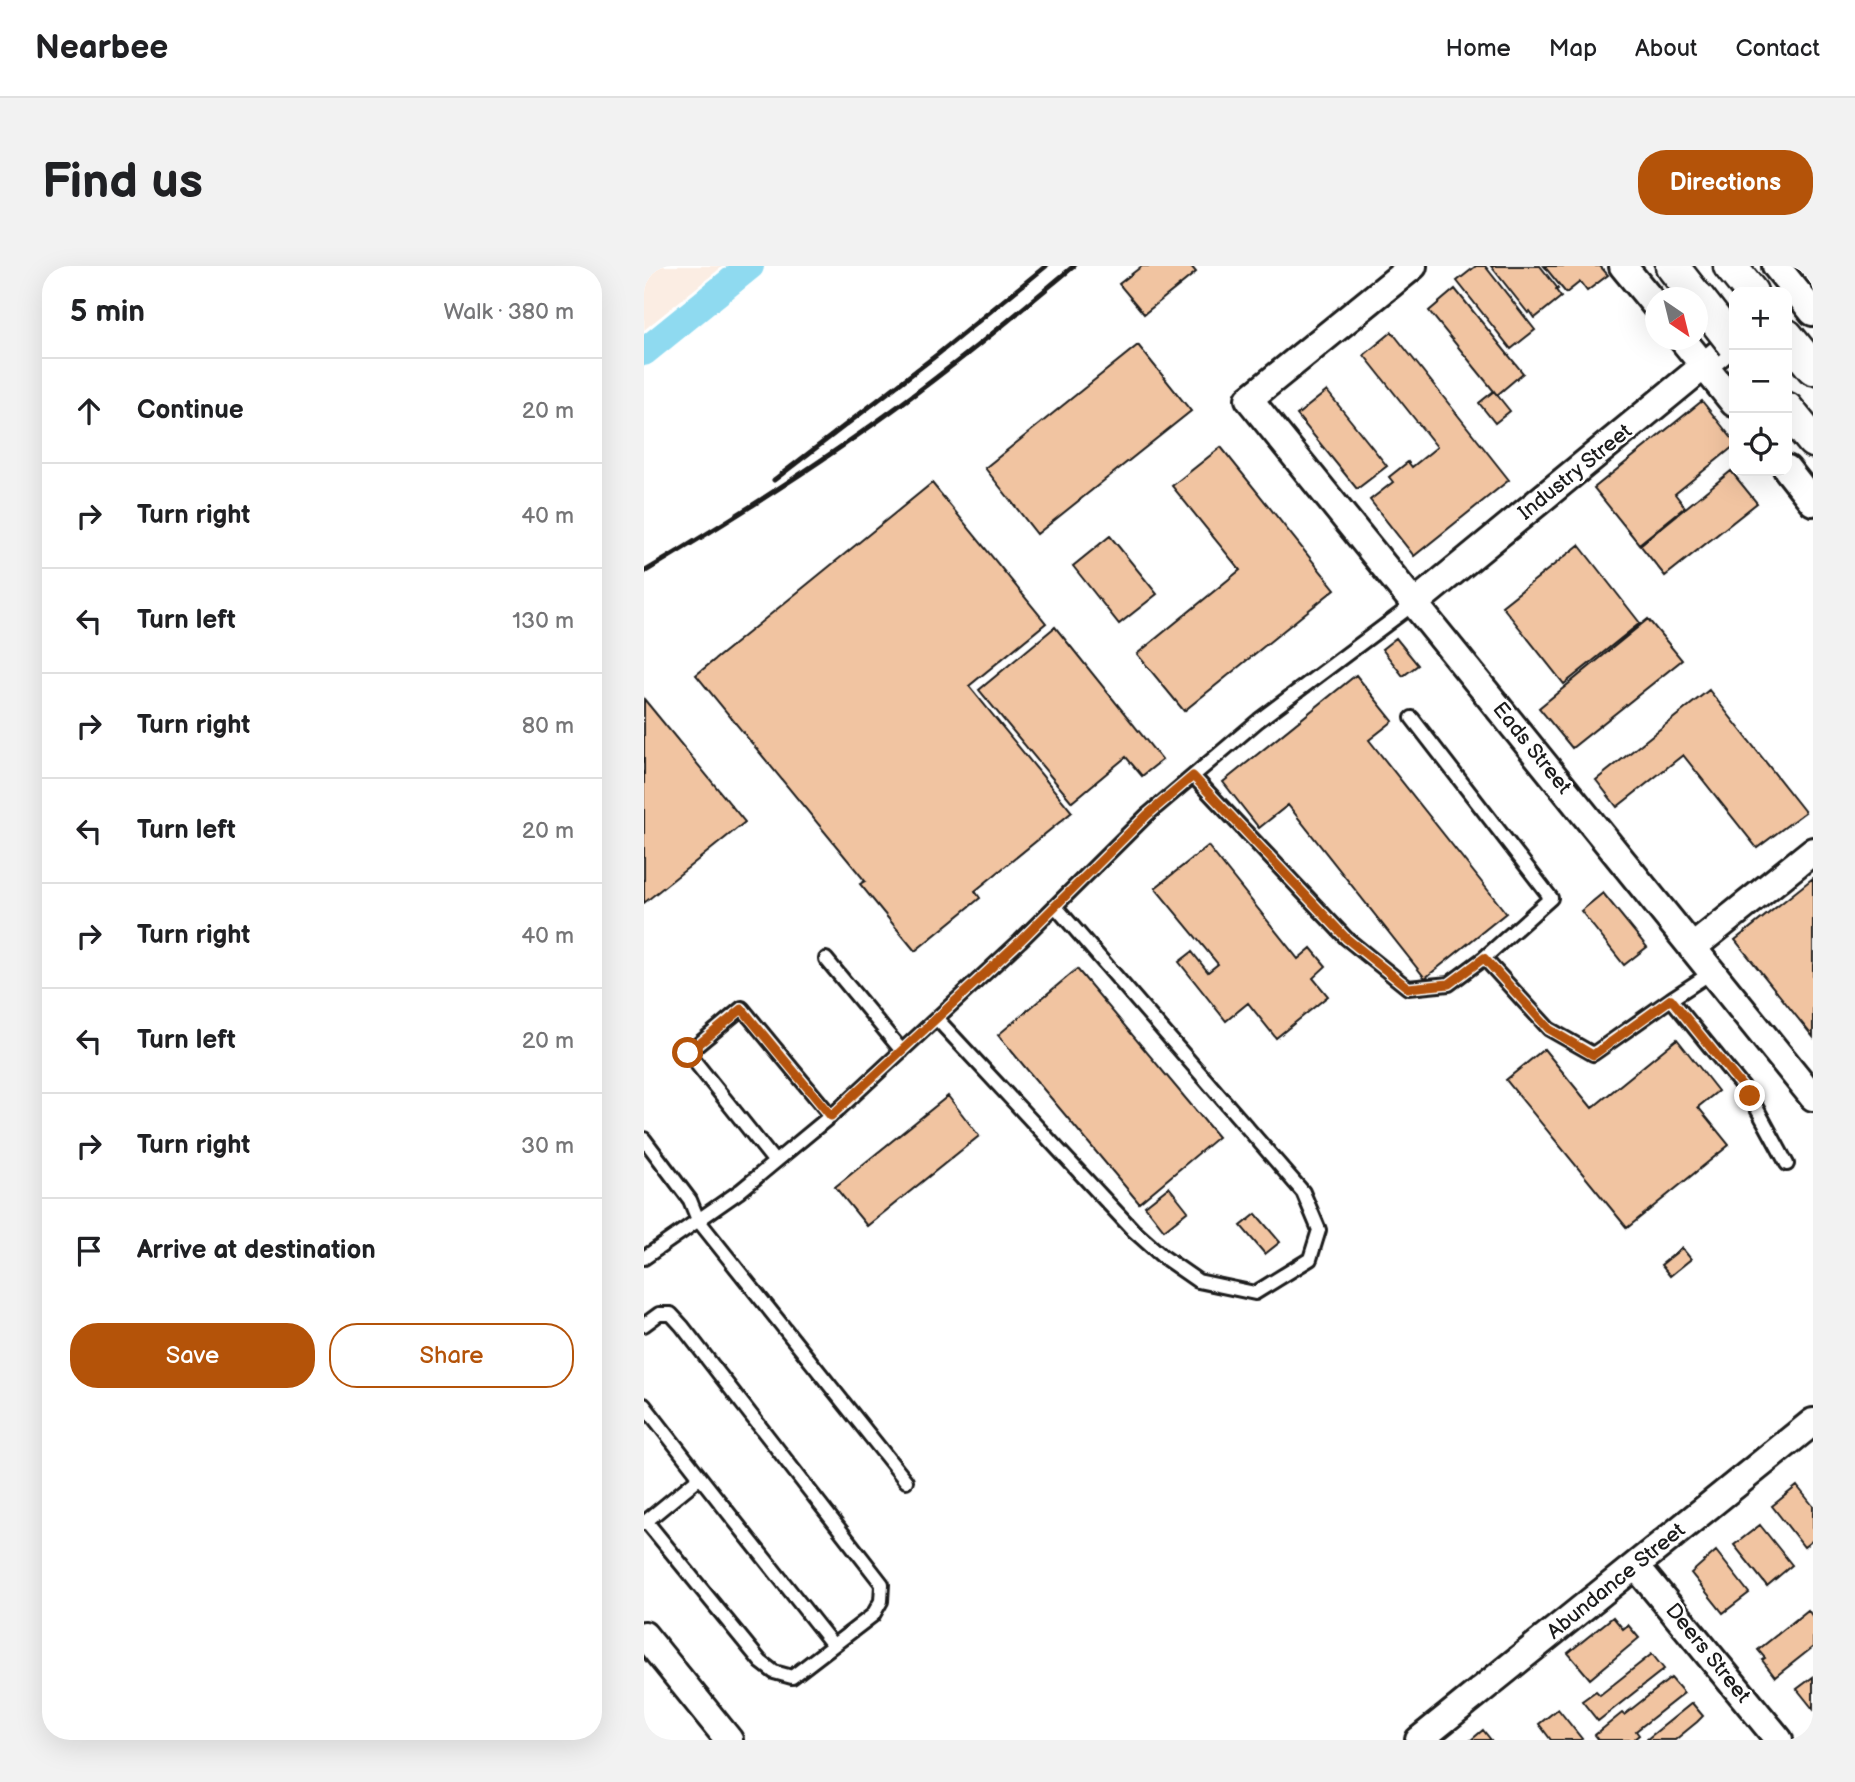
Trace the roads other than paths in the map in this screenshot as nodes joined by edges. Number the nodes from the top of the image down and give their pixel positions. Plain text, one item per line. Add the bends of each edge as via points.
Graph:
1 (1413, 266) edge
2 (1623, 266) edge
3 (1672, 266) edge
4 (1730, 266) edge
5 (1776, 266) edge
6 (1688, 287) edge
7 (1747, 287) edge
8 (1799, 288) edge
9 (1645, 293) edge
10 (1708, 311) edge
11 (1813, 312) edge
12 (1729, 336) edge
13 (1792, 342) edge
14 (1729, 346) edge
15 (1691, 350) edge
16 (1704, 365) junction
17 (1813, 368) edge
18 (1729, 397) edge
19 (1790, 413) edge
20 (1813, 441) edge
21 (1792, 475) edge
22 (1813, 502) edge
23 (1415, 603) junction
24 (1412, 718) dead end
25 (1193, 776) junction
26 (1813, 851) edge
27 (1055, 906) junction
28 (1692, 948) junction
29 (1484, 958) junction
30 (826, 959) dead end
31 (1712, 972) junction
32 (1671, 999) junction
33 (937, 1018) junction
34 (902, 1051) junction
35 (1813, 1097) edge
36 (831, 1116) junction
37 (644, 1139) edge
38 (775, 1162) junction
39 (1787, 1164) dead end
40 (698, 1220) junction
41 (644, 1258) edge
42 (644, 1325) edge
43 (644, 1405) edge
44 (1813, 1422) edge
45 (700, 1477) junction
46 (906, 1481) dead end
47 (645, 1522) edge
48 (1636, 1566) junction
49 (644, 1635) edge
50 (833, 1645) junction
51 (729, 1740) edge
52 (1419, 1740) edge
53 (1779, 1740) edge

1 - 23 street, Eads Street via 1249,399
2 - 9 street
3 - 6 street
4 - 7 street
5 - 8 street
8 - 11 street
10 - 12 street, bridge
13 - 17 street
14 - 16 street, Industry Street
15 - 16 street
16 - 18 street
16 - 23 street, Industry Street
19 - 20 street
21 - 22 street
23 - 25 lane via 1259,720
23 - 28 street, Eads Street
24 - 29 lane via 1551,898
25 - 27 lane
25 - 29 lane via 1346,938 1408,988 1449,984
26 - 28 street
27 - 33 lane
27 - 33 lane via 1303,1192 1319,1230 1310,1259 1255,1293 1198,1281 1133,1230
28 - 31 street, Eads Street
29 - 32 lane via 1549,1029 1593,1055
30 - 34 lane
31 - 32 lane
31 - 35 street, Eads Street
32 - 39 lane via 1750,1096
33 - 34 lane
34 - 36 lane
36 - 38 lane
36 - 38 lane via 742,1009 688,1053
37 - 40 lane via 690,1200
38 - 40 lane
40 - 41 lane
40 - 46 lane
42 - 50 lane via 659,1314 671,1314 882,1584 881,1601 873,1615
43 - 45 lane
44 - 48 street, Abundance Street
45 - 47 lane
45 - 50 lane
47 - 50 lane via 774,1672 792,1677
48 - 52 street, Abundance Street
48 - 53 street, Deers Street
49 - 51 street

